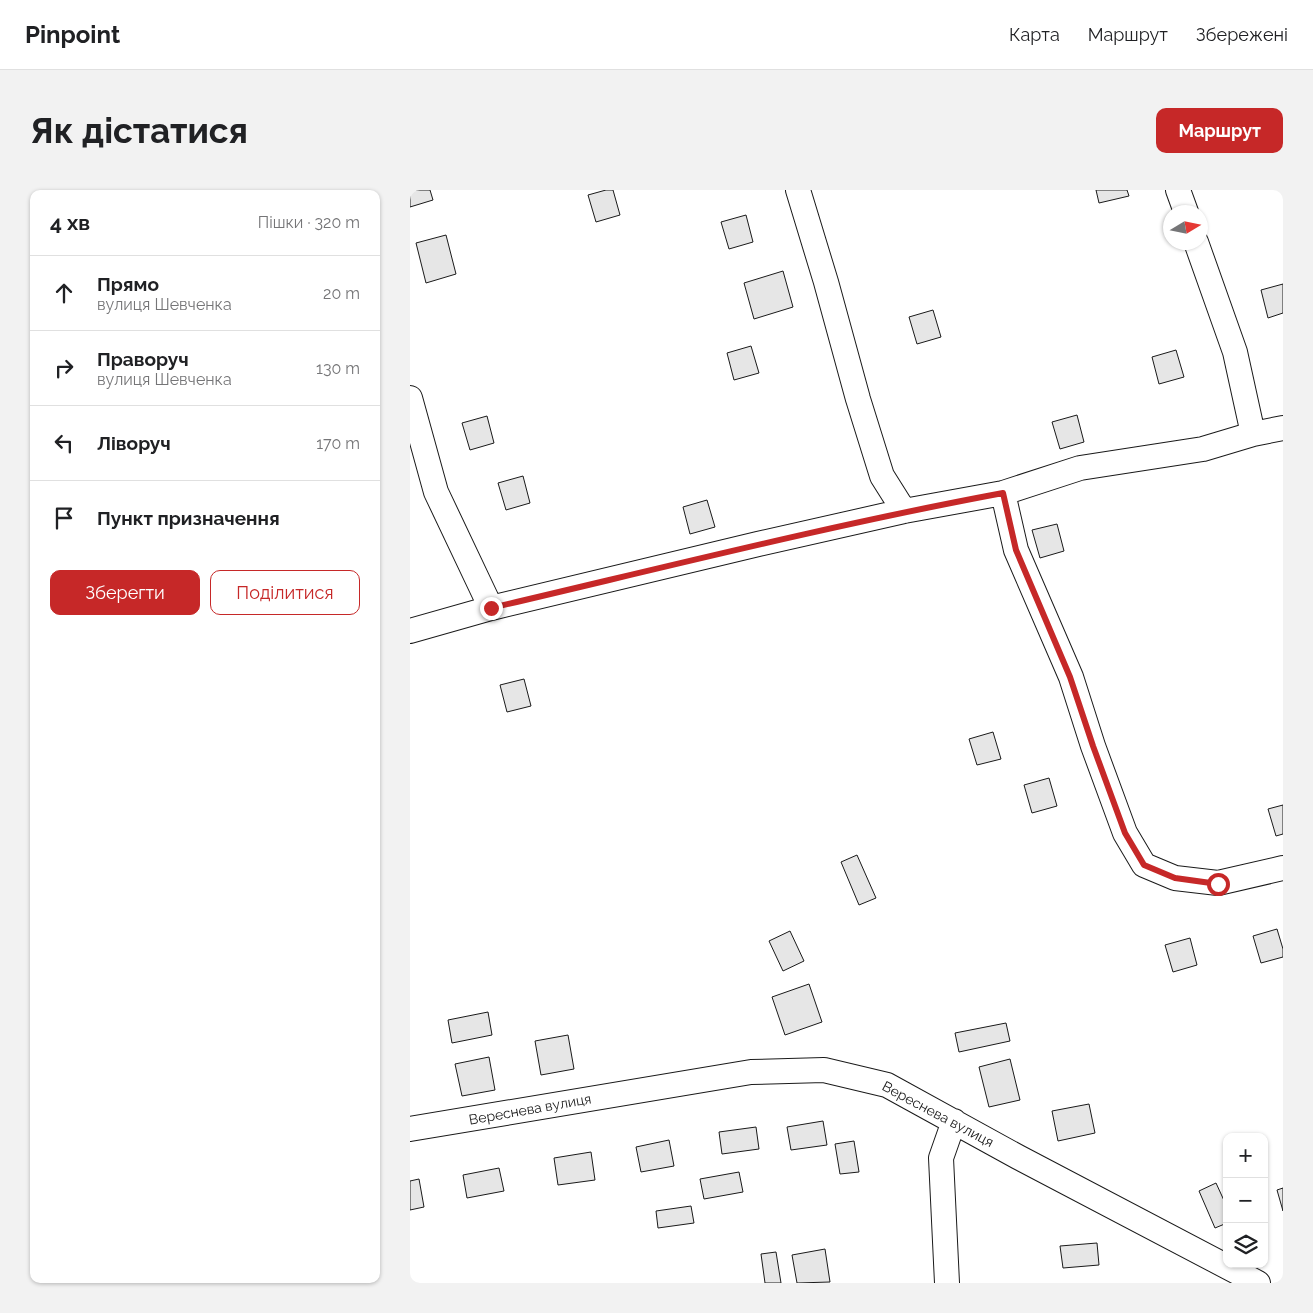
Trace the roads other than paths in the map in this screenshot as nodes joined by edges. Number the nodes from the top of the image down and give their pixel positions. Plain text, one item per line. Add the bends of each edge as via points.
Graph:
1 (798, 190) edge
2 (1178, 190) edge
3 (1183, 205) edge
4 (1199, 250) edge
5 (410, 398) edge
6 (1283, 428) edge
7 (1253, 434) junction
8 (1003, 493) junction
9 (904, 511) junction
10 (491, 608) junction
11 (410, 631) edge
12 (1283, 868) edge
13 (954, 1121) junction
14 (410, 1129) edge
15 (947, 1283) edge
16 (1258, 1283) edge

1 - 9 street via 882,476
2 - 3 street
4 - 7 street via 1235,352
5 - 10 street via 436,492
6 - 7 street
7 - 8 street via 1203,449 1080,468
8 - 9 street
8 - 12 street via 1016,550 1070,677 1125,833 1144,865 1175,878 1218,884
9 - 10 street
10 - 11 street
13 - 14 street, Вереснева вулиця via 887,1085 824,1070 751,1072
13 - 15 street via 941,1158
13 - 16 street, Вереснева вулиця

